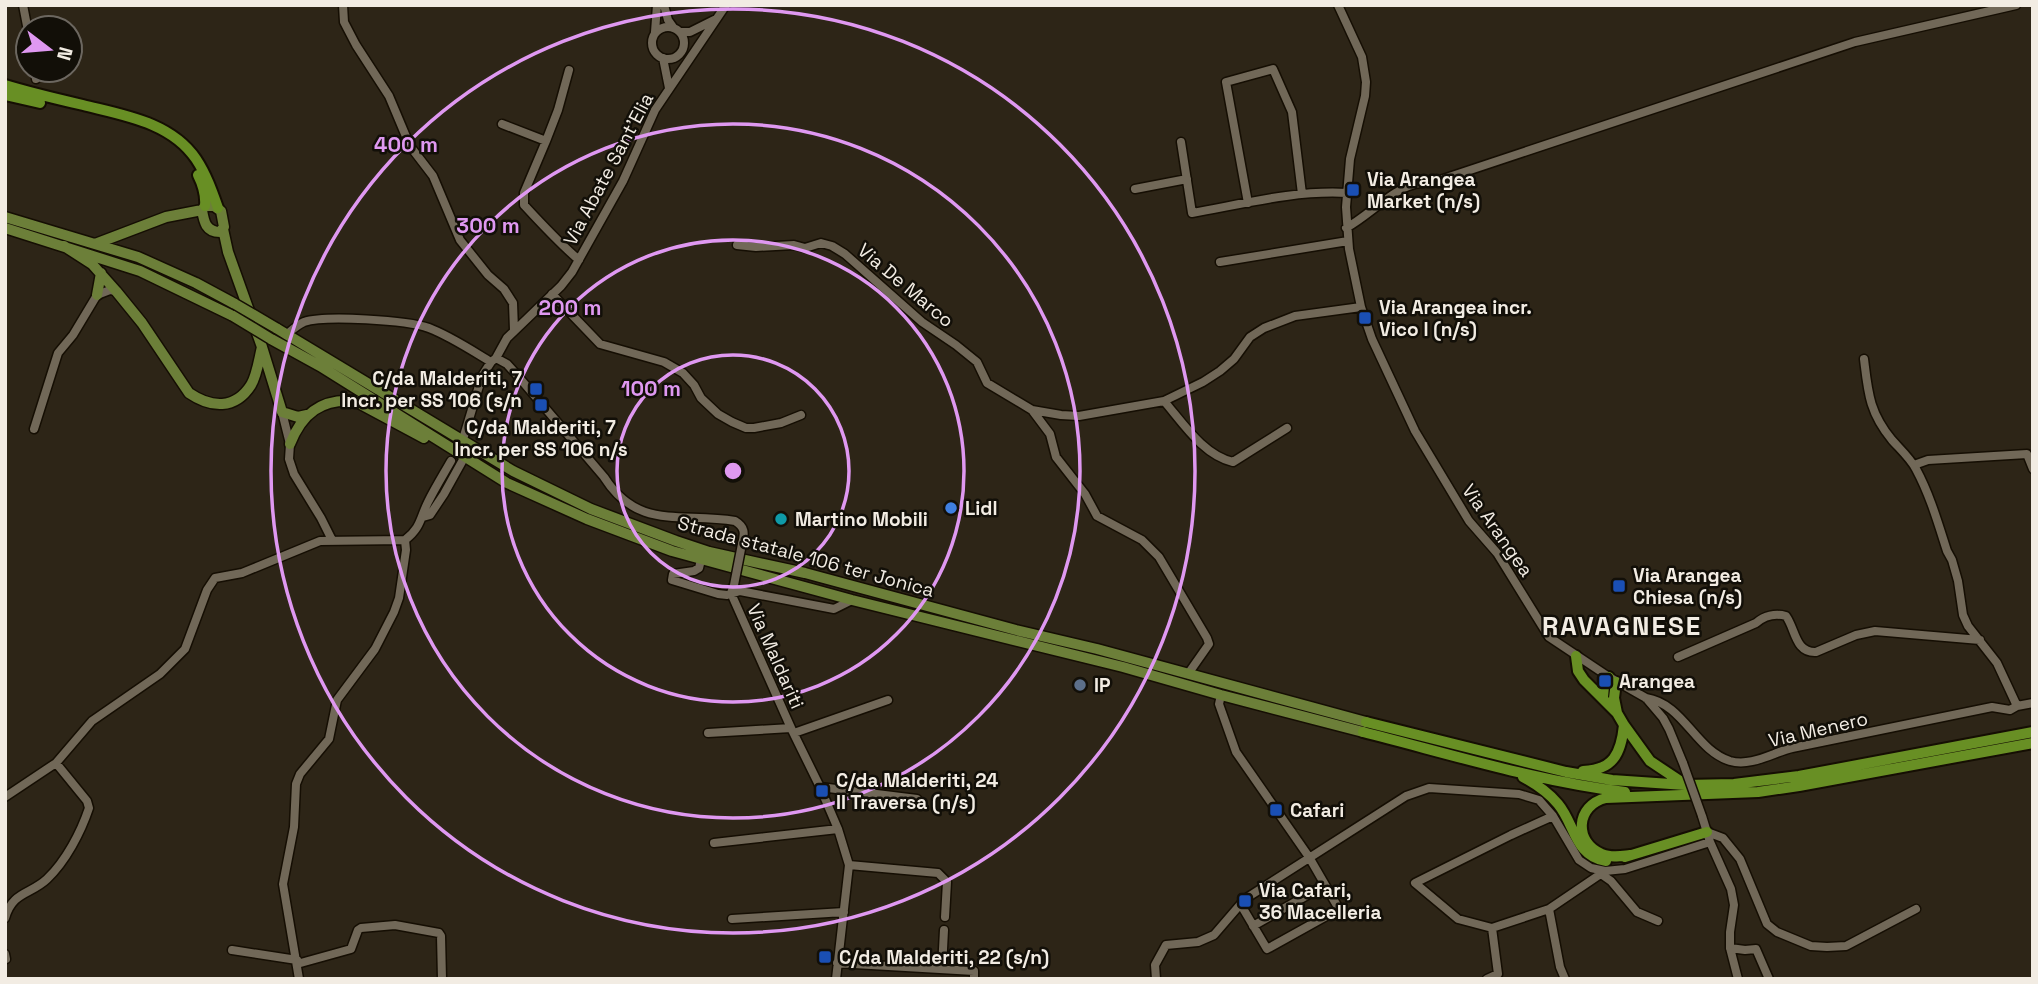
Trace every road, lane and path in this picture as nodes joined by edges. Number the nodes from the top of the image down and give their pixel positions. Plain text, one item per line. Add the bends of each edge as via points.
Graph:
1 (343, 5) edge
2 (657, 5) edge
3 (664, 5) edge
4 (726, 5) edge
5 (1338, 5) edge
6 (2016, 5) edge
7 (717, 19) junction
8 (656, 32) junction
9 (679, 34) junction
10 (663, 58) junction
11 (673, 58) junction
12 (569, 70) dead end
13 (5, 85) edge
14 (669, 88) junction
15 (5, 94) edge
16 (140, 122) junction
17 (502, 124) dead end
18 (546, 141) junction
19 (1181, 142) dead end
20 (1186, 179) junction
21 (1135, 189) dead end
22 (1347, 193) junction
23 (1303, 194) junction
24 (1248, 203) junction
25 (204, 208) junction
26 (218, 208) junction
27 (5, 217) edge
28 (5, 228) edge
29 (1346, 228) junction
30 (218, 230) junction
31 (1348, 241) junction
32 (95, 244) junction
33 (737, 245) dead end
34 (64, 246) junction
35 (579, 260) junction
36 (1220, 262) dead end
37 (101, 273) junction
38 (116, 291) junction
39 (552, 294) junction
40 (97, 295) junction
41 (1361, 307) junction
42 (514, 330) junction
43 (286, 335) junction
44 (262, 347) junction
45 (1864, 359) dead end
46 (493, 360) junction
47 (1164, 401) junction
48 (1032, 410) junction
49 (282, 412) junction
50 (307, 415) junction
51 (801, 415) dead end
52 (1287, 428) dead end
53 (34, 429) dead end
54 (434, 436) junction
55 (464, 436) dead end
56 (290, 444) junction
57 (464, 457) junction
58 (451, 461) dead end
59 (1914, 465) junction
60 (2033, 469) edge
61 (423, 517) junction
62 (332, 540) junction
63 (405, 540) junction
64 (701, 560) junction
65 (733, 589) junction
66 (852, 600) junction
67 (1980, 640) junction
68 (1576, 656) junction
69 (1678, 657) dead end
70 (1188, 674) junction
71 (1613, 679) junction
72 (1628, 688) junction
73 (1221, 695) junction
74 (1609, 698) junction
75 (1646, 698) junction
76 (888, 700) dead end
77 (2033, 704) edge
78 (2017, 706) junction
79 (1624, 725) junction
80 (1364, 727) junction
81 (792, 730) junction
82 (2033, 732) edge
83 (708, 733) dead end
84 (2033, 743) edge
85 (56, 763) junction
86 (1511, 771) junction
87 (1566, 772) junction
88 (1685, 785) junction
89 (820, 787) junction
90 (1652, 795) junction
91 (5, 797) edge
92 (917, 799) dead end
93 (1553, 816) junction
94 (838, 829) junction
95 (1709, 837) junction
96 (714, 843) dead end
97 (1630, 855) junction
98 (1309, 857) junction
99 (849, 865) junction
100 (1603, 873) junction
101 (1325, 885) junction
102 (1241, 905) junction
103 (1549, 909) junction
104 (1916, 909) dead end
105 (844, 912) junction
106 (945, 917) dead end
107 (5, 918) edge
108 (732, 919) dead end
109 (1658, 921) dead end
110 (1253, 926) junction
111 (1492, 928) junction
112 (944, 930) dead end
113 (1730, 948) junction
114 (232, 950) dead end
115 (297, 962) junction
116 (838, 963) junction
117 (942, 968) junction
118 (299, 979) edge
119 (442, 979) edge
120 (836, 979) edge
121 (974, 979) edge
122 (1156, 979) edge
123 (1487, 979) edge
124 (1565, 979) edge
125 (1738, 979) edge
126 (1769, 979) edge

1 - 42 street via 344,22 389,96 410,146 433,176 460,240 513,303
2 - 8 street
3 - 9 street
4 - 7 street, Via Abate Sant'Elia
5 - 22 street, Via Arangea via 1362,57 1366,82
6 - 29 street via 1855,42 1434,182 1414,184
7 - 9 street
7 - 14 street, Via Abate Sant'Elia
8 - 9 street via 661,28
8 - 10 street via 653,50
9 - 11 street via 681,51
10 - 11 street
10 - 14 street, Via Abate Sant'Elia
11 - 14 street, Via Abate Sant'Elia
12 - 18 street
13 - 16 highway
14 - 35 street, Via Abate Sant'Elia
15 - 16 highway
16 - 25 highway via 167,139 193,166 202,183
16 - 26 highway via 161,129 196,158
17 - 18 street
18 - 35 street via 524,193 524,205
19 - 20 street
20 - 21 street
20 - 24 street via 1192,213
22 - 23 street
22 - 29 street, Via Arangea
23 - 24 street
23 - 24 street via 1292,112 1273,69 1226,82
25 - 26 main road
25 - 30 main road via 208,228
25 - 32 main road
26 - 30 main road via 223,221
27 - 32 main road, Strada statale 106 ter Jonica
28 - 34 main road, Strada statale 106 ter Jonica
29 - 31 street, Via Arangea
30 - 44 main road
31 - 36 street
31 - 41 street, Via Arangea
32 - 43 main road, Strada statale 106 ter Jonica, bridge via 196,283
33 - 48 street, Via De Marco via 832,246 977,362 987,383
34 - 37 main road
34 - 54 main road, Strada statale 106 ter Jonica, bridge via 140,271 233,316
35 - 39 street, Via Abate Sant'Elia
37 - 38 main road
37 - 40 main road
38 - 40 street
38 - 44 main road via 189,393 199,400 224,404 239,399 252,383
39 - 42 street, Via Abate Sant'Elia
39 - 51 street via 600,344 664,362 683,373 701,398 732,422 754,428
40 - 53 street via 58,353
41 - 47 street via 1295,316 1264,328 1220,371
41 - 68 street, Via Arangea via 1371,339 1415,430 1469,521 1497,553 1549,637
42 - 46 street, Via Abate Sant'Elia
43 - 46 street via 309,321 412,323
43 - 70 main road, Strada statale 106 ter Jonica via 513,471 627,523 709,552
44 - 49 main road
45 - 59 street via 1873,410
46 - 55 street, Via Abate Sant'Elia via 482,376
46 - 65 street, Via Maldariti, bridge via 507,363 624,502 652,514 735,521 743,528
47 - 48 street via 1079,416
47 - 52 street via 1205,447 1233,462
48 - 70 street via 1050,434 1056,457 1097,516 1142,540 1158,557 1207,638 1209,644
49 - 50 main road
49 - 56 street
50 - 54 main road via 323,405 355,401 424,438
50 - 56 main road
54 - 57 main road, Strada statale 106 ter Jonica
56 - 62 street via 294,474
57 - 61 street via 430,515
57 - 64 main road, Strada statale 106 ter Jonica via 507,483 587,519
58 - 61 street
59 - 60 street via 1928,460 2027,454
59 - 67 street via 1952,559 1963,615
61 - 63 street
62 - 63 street
62 - 85 street via 242,573 215,578 185,649 160,674 92,721
63 - 115 street via 394,612 375,649 337,700 329,739 296,784 294,827 283,884
64 - 65 street via 699,568 673,574 672,580 718,594 727,595
64 - 66 main road, Strada statale 106 ter Jonica
65 - 66 street via 834,609
65 - 81 street, Via Maldariti
66 - 73 main road, Strada statale 106 ter Jonica
67 - 69 street via 1875,631 1807,652 1790,621 1779,614
67 - 78 street
68 - 71 street, Via Arangea
68 - 74 highway via 1584,680
70 - 80 main road, Strada statale 106 ter Jonica
71 - 72 street, Via Arangea
71 - 74 highway via 1604,686
72 - 74 highway
72 - 75 street, Via Arangea
73 - 80 main road, Strada statale 106 ter Jonica
73 - 98 street via 1219,704 1236,752
74 - 79 highway
75 - 78 street, Via Menero via 1678,714 1719,756 1747,763 1801,747 1992,707 2010,710
75 - 95 street, Via Arangea, bridge via 1670,729
76 - 81 street
77 - 78 street, Via Menero
79 - 87 highway via 1610,763 1595,770
79 - 88 highway via 1650,761
80 - 86 highway
80 - 87 highway
81 - 83 street
81 - 89 street, Via Maldariti
82 - 88 highway via 1787,778
84 - 90 highway via 1786,788
85 - 91 street
85 - 107 street via 89,808 60,863 47,880 15,899
86 - 90 highway
86 - 97 highway via 1553,798 1580,845 1594,858 1609,861
87 - 88 highway
89 - 92 street
89 - 94 street, Via Maldariti
90 - 97 highway via 1598,800 1585,813 1584,838 1592,848 1603,855
93 - 98 street via 1539,800 1519,794 1429,788 1406,796
93 - 100 street via 1579,860
93 - 111 street via 1415,883 1458,919
94 - 96 street
94 - 99 street, Via Maldariti
95 - 97 highway
95 - 100 street
95 - 104 street via 1723,838 1740,859 1767,924 1811,946 1846,946
95 - 113 street, Via Arangea via 1733,897
98 - 101 street
98 - 102 street
99 - 105 street, Via Maldariti
99 - 106 street via 938,873 947,882
100 - 103 street
100 - 109 street via 1637,912
101 - 110 street
101 - 110 street via 1339,909 1267,949
102 - 110 street
102 - 122 street via 1214,935 1166,946 1155,965
103 - 111 street
103 - 124 street
105 - 108 street
105 - 116 street, Via Maldariti
111 - 123 street via 1498,974
112 - 117 street
113 - 125 street, Via Arangea
113 - 126 street via 1756,949
114 - 115 street
115 - 118 street
115 - 119 street via 351,948 361,928 395,925 439,933
116 - 117 street
116 - 120 street, Via Maldariti
117 - 121 street via 974,971

